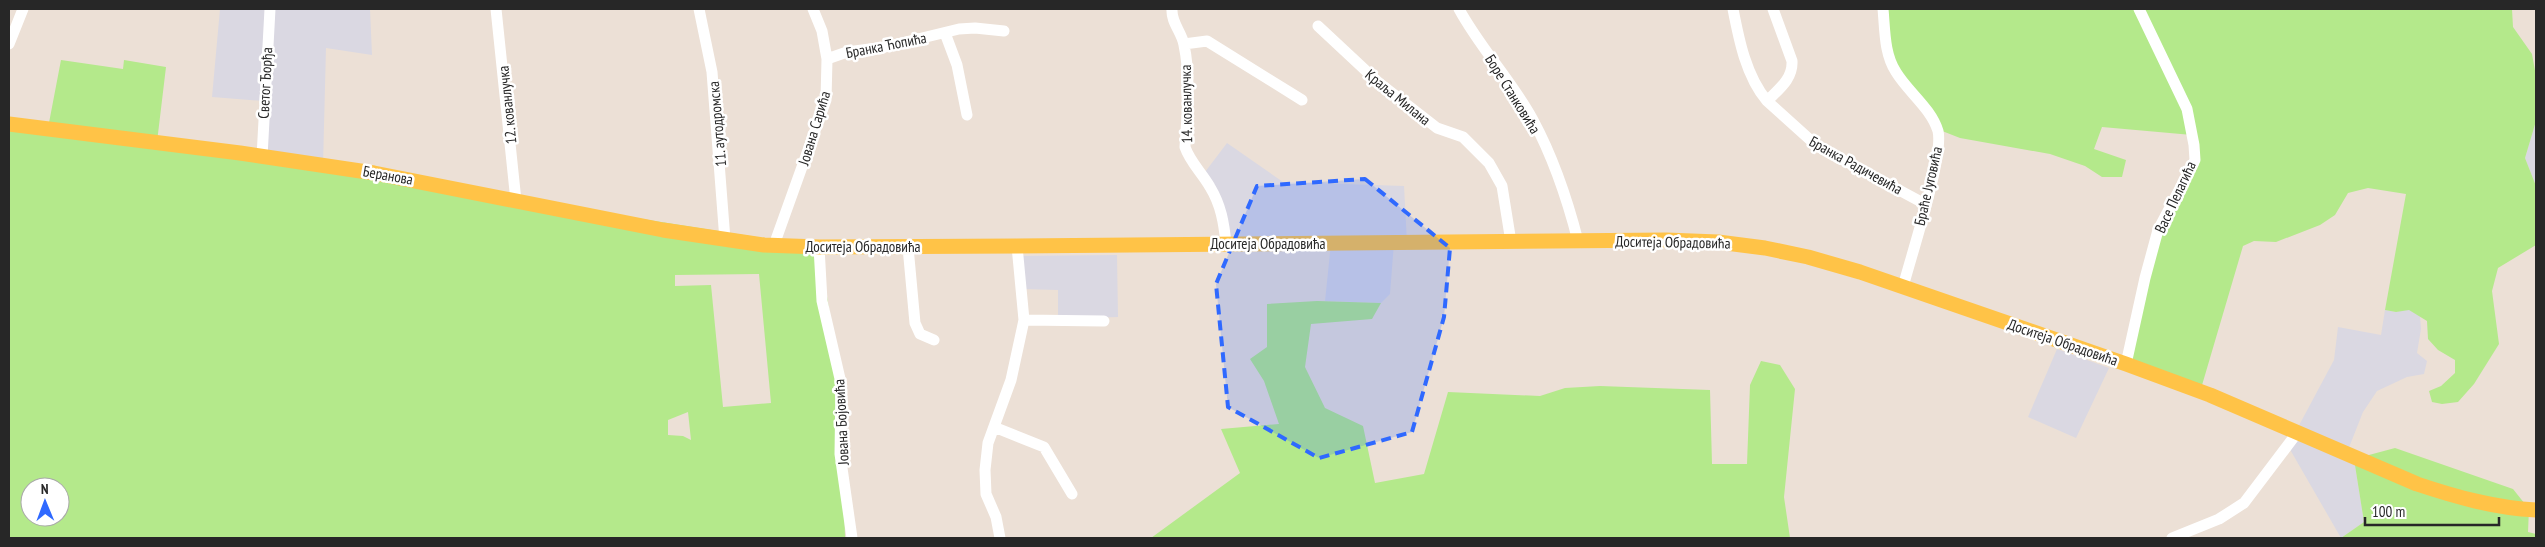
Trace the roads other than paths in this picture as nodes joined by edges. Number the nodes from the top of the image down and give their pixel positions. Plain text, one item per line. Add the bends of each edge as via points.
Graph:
1 (23, 9) edge
2 (270, 9) edge
3 (496, 9) edge
4 (699, 9) edge
5 (813, 9) edge
6 (1172, 9) edge
7 (1459, 9) edge
8 (1733, 9) edge
9 (1772, 9) edge
10 (1883, 9) edge
11 (2139, 9) edge
12 (1318, 26) dead end
13 (1004, 31) dead end
14 (945, 32) junction
15 (9, 44) edge
16 (1184, 44) junction
17 (827, 59) junction
18 (1302, 100) dead end
19 (1767, 102) junction
20 (967, 115) dead end
21 (9, 124) edge
22 (262, 156) junction
23 (516, 201) junction
24 (1925, 204) junction
25 (725, 240) junction
26 (1578, 241) junction
27 (1511, 242) junction
28 (1226, 244) junction
29 (769, 245) junction
30 (1017, 246) junction
31 (818, 247) junction
32 (908, 247) junction
33 (1903, 287) junction
34 (1024, 320) junction
35 (1104, 321) dead end
36 (934, 340) dead end
37 (2126, 364) junction
38 (994, 427) junction
39 (2296, 433) junction
40 (1072, 494) dead end
41 (2536, 510) edge
42 (852, 538) edge
43 (1000, 538) edge
44 (2172, 538) edge

1 - 15 street
2 - 22 street, Светог Ђорђа
3 - 23 street, 12. кованлучка
4 - 25 street, 11. аутодромска via 713,82
5 - 17 street, Јована Сарића via 822,31
6 - 16 street, 14. кованлучка
7 - 26 street, Боре Станковића via 1532,119 1564,187
8 - 19 street, Бранка Радичевића via 1747,65
9 - 19 street via 1793,69 1790,77
10 - 24 street, Браће Југовића via 1887,49 1895,71 1934,122 1939,139 1936,166
11 - 37 street, Васе Пелагића via 2187,108 2195,160 2158,230
12 - 27 street, Краља Милана via 1378,82 1437,128 1463,137 1489,163 1502,186
13 - 14 street, Бранка Ћопића via 975,28
14 - 17 street, Бранка Ћопића
14 - 20 street, Бранка Ћопића
16 - 18 street, 14. кованлучка via 1207,41
16 - 28 street, 14. кованлучка via 1188,102 1185,146 1223,213
17 - 29 street, Јована Сарића via 826,100
19 - 24 street, Бранка Радичевића via 1817,146
21 - 22 main road, Беранова
22 - 23 main road, Беранова via 374,173
23 - 25 main road, Беранова
24 - 33 street, Браће Југовића
25 - 29 main road, Беранова
26 - 27 main road, Доситеја Обрадовића
26 - 33 main road, Доситеја Обрадовића via 1666,240 1765,248 1808,257
27 - 28 main road, Доситеја Обрадовића
28 - 30 main road, Доситеја Обрадовића
29 - 31 main road, Доситеја Обрадовића
30 - 32 main road, Доситеја Обрадовића
30 - 34 street
31 - 32 main road, Доситеја Обрадовића
31 - 42 street, Јована Бојовића via 822,301 841,383 840,454
32 - 36 street via 915,323 920,334
33 - 37 main road, Доситеја Обрадовића
34 - 35 street
34 - 38 street via 1011,380
37 - 39 main road, Доситеја Обрадовића
38 - 40 street via 1044,447
38 - 43 street via 988,443 986,494 996,517
39 - 41 main road, Доситеја Обрадовића via 2452,496
39 - 44 street via 2244,503 2219,519

